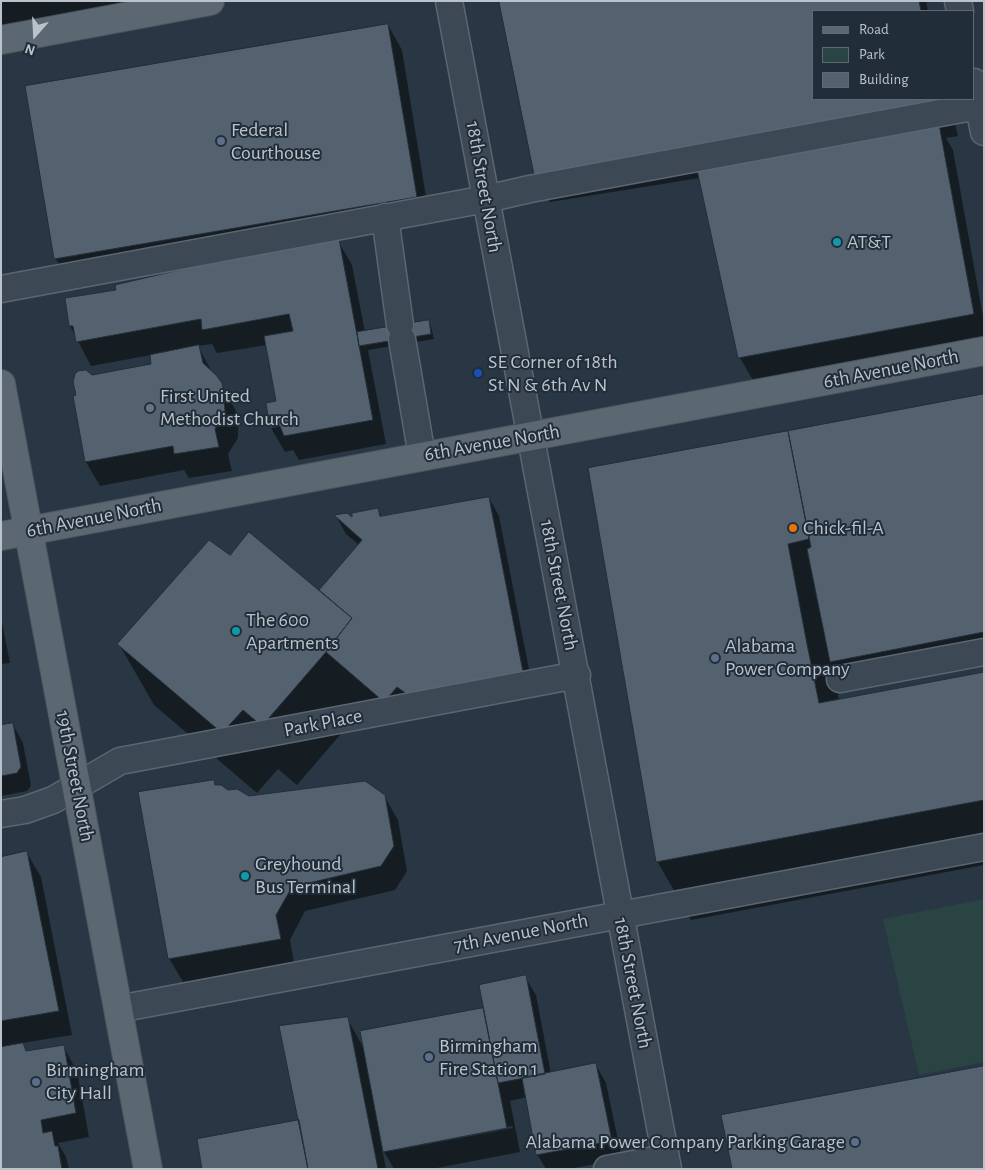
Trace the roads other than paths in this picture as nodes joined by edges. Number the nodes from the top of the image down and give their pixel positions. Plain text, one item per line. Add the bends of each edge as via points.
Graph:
1 (210, 1) edge
2 (449, 1) edge
3 (1, 40) edge
4 (976, 94) edge
5 (948, 100) edge
6 (984, 132) edge
7 (486, 198) junction
8 (385, 217) junction
9 (1, 289) edge
10 (984, 351) edge
11 (1, 384) edge
12 (529, 435) junction
13 (422, 456) junction
14 (29, 530) junction
15 (1, 536) edge
16 (983, 641) edge
17 (577, 675) junction
18 (840, 679) dead end
19 (77, 787) junction
20 (1, 814) edge
21 (984, 847) edge
22 (619, 914) junction
23 (118, 1009) junction
24 (667, 1163) edge
25 (148, 1169) edge
26 (607, 1169) edge

1 - 3 main road
2 - 7 street, 18th Street North
4 - 6 street
5 - 7 street
7 - 8 street
7 - 12 street, 18th Street North
8 - 9 street
8 - 13 street
10 - 12 main road, 6th Avenue North
11 - 14 main road, 19th Street North
12 - 13 main road, 6th Avenue North
12 - 17 street, 18th Street North
13 - 14 main road, 6th Avenue North
14 - 15 main road, 6th Avenue North
14 - 19 main road, 19th Street North
16 - 18 street
17 - 19 street, Park Place via 120,760
17 - 22 street, 18th Street North
19 - 20 street via 25,810
19 - 23 main road, 19th Street North
21 - 22 street, 7th Avenue North
22 - 23 street, 7th Avenue North
22 - 24 street, 18th Street North
23 - 25 main road, 19th Street North
24 - 26 street

